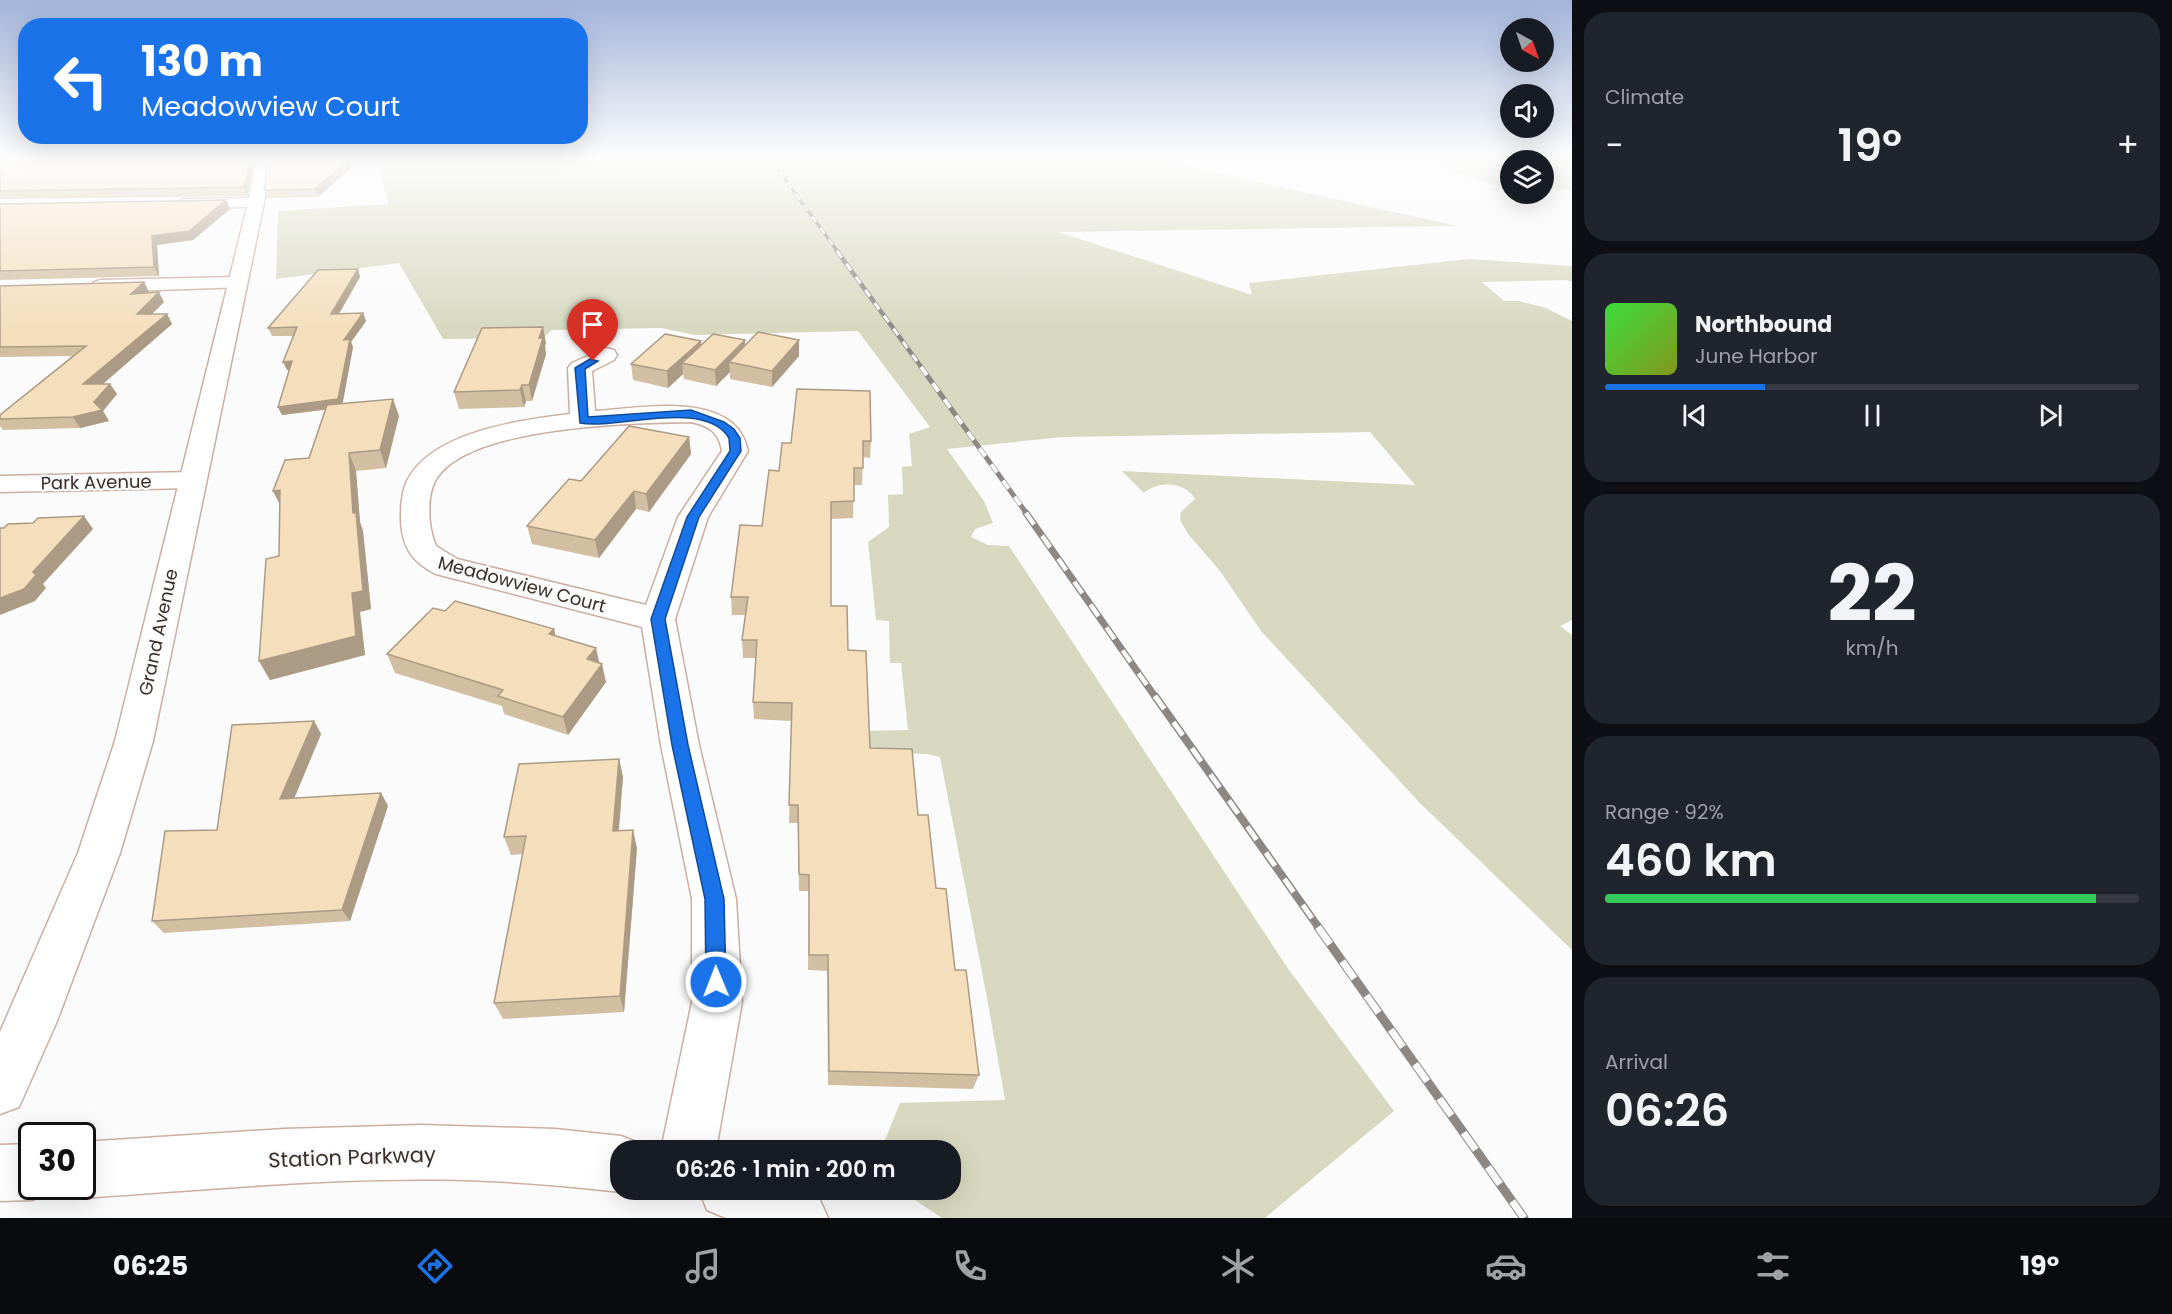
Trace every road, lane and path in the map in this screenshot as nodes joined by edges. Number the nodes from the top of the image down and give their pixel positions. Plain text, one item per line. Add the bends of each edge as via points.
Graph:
1 (253, 217) edge
2 (237, 283) junction
3 (81, 286) edge
4 (606, 355) dead end
5 (583, 420) junction
6 (192, 480) junction
7 (0, 484) edge
8 (658, 619) junction
9 (0, 1088) edge
10 (691, 1140) edge
11 (610, 1162) edge
12 (96, 1169) edge
13 (18, 1172) edge
14 (0, 1173) edge
15 (753, 1200) edge
16 (799, 1218) edge

1 - 2 street, Grand Avenue
2 - 3 street
2 - 6 street, Grand Avenue
4 - 5 street via 580,368
5 - 8 street, Meadowview Court via 691,414 720,424 734,438 735,451 685,535
5 - 8 street, Meadowview Court via 527,428 476,441 446,454 421,480 415,494 419,548 429,559 447,567
6 - 7 street, Park Avenue
6 - 9 street, Grand Avenue via 134,741 99,853 32,1021
8 - 10 street, Meadowview Court via 680,745 714,899 717,1002
11 - 12 street, Station Parkway via 479,1154 395,1154
13 - 14 street
15 - 16 street

